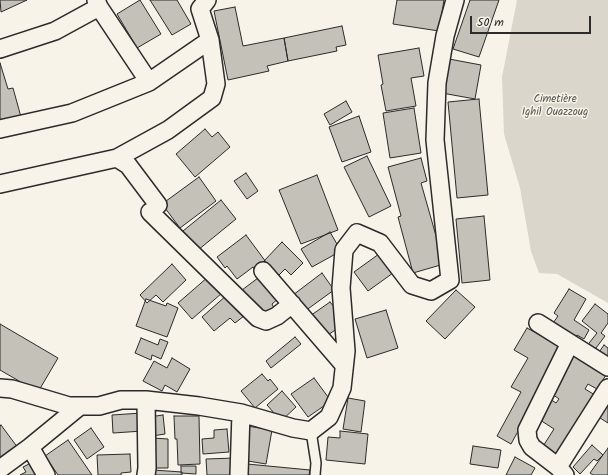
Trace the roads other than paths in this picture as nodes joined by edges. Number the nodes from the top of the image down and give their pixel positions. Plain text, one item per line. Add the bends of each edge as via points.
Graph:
1 (207, 0) edge
2 (455, 0) edge
3 (98, 4) edge
4 (210, 40) junction
5 (0, 48) edge
6 (149, 82) junction
7 (0, 129) edge
8 (117, 158) junction
9 (0, 184) edge
10 (263, 270) dead end
11 (292, 304) junction
12 (538, 323) dead end
13 (570, 343) junction
14 (344, 366) junction
15 (608, 368) edge
16 (0, 388) edge
17 (608, 388) edge
18 (146, 400) junction
19 (80, 406) junction
20 (241, 413) junction
21 (311, 431) junction
22 (30, 447) junction
23 (0, 470) edge
24 (561, 471) edge
25 (46, 475) edge
26 (146, 475) edge
27 (239, 475) edge
28 (315, 475) edge

1 - 4 street via 200,9
2 - 14 street via 445,36 438,82 435,140 450,280 431,291 412,285 380,243 357,233 344,250 341,288 346,351
3 - 5 street via 55,31
3 - 6 street
4 - 6 street
4 - 8 street via 216,84 212,98 168,130
6 - 7 street via 72,113
8 - 9 street
8 - 11 street via 128,165 154,208 258,318 266,321
10 - 11 street
11 - 14 street
12 - 13 street
13 - 15 street
13 - 24 street via 527,430 532,447
14 - 21 street via 342,388 330,417
16 - 19 street via 12,389 69,406
17 - 24 street
18 - 19 street via 121,400 99,406
18 - 20 street
18 - 26 street
19 - 22 street
20 - 21 street
20 - 27 street
21 - 28 lane via 316,463
22 - 23 street
22 - 25 street

